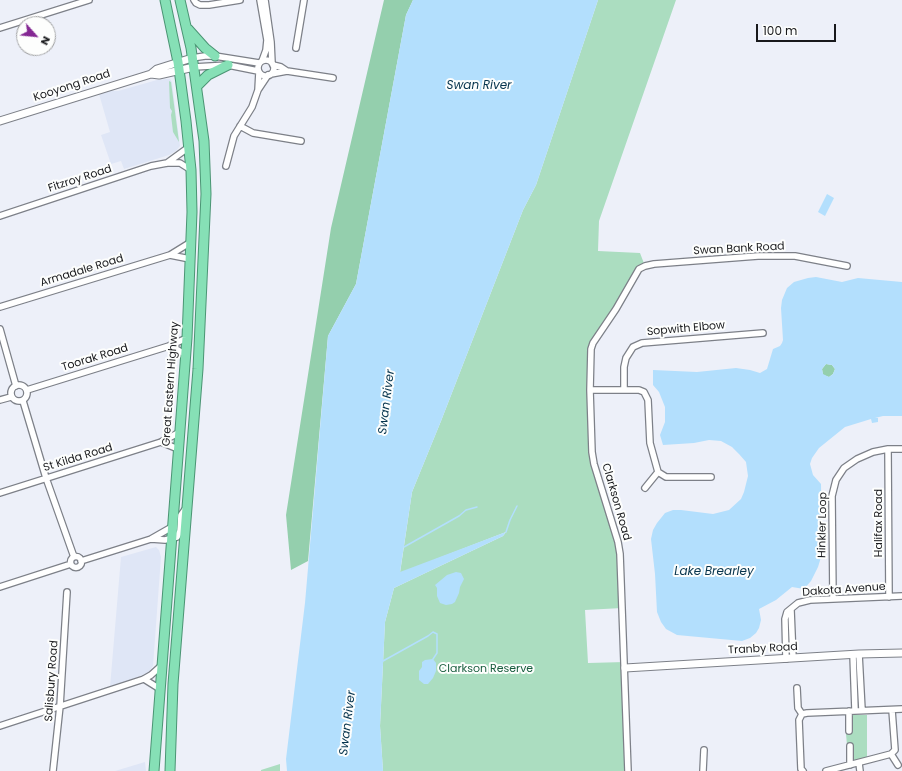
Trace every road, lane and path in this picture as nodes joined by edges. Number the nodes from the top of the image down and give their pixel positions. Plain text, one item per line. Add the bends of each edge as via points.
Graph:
1 (89, 0) edge
2 (165, 0) edge
3 (180, 0) edge
4 (194, 0) edge
5 (240, 0) edge
6 (260, 0) edge
7 (264, 0) edge
8 (304, 0) edge
9 (0, 28) edge
10 (187, 28) junction
11 (296, 48) dead end
12 (215, 56) junction
13 (260, 62) junction
14 (193, 63) junction
15 (273, 64) junction
16 (228, 65) junction
17 (179, 66) junction
18 (259, 71) junction
19 (287, 71) junction
20 (269, 74) junction
21 (333, 78) dead end
22 (197, 86) junction
23 (258, 90) junction
24 (0, 121) edge
25 (240, 126) junction
26 (301, 141) dead end
27 (189, 147) junction
28 (167, 163) junction
29 (226, 166) dead end
30 (191, 170) junction
31 (0, 216) edge
32 (191, 242) junction
33 (170, 255) junction
34 (190, 259) junction
35 (654, 264) joint
36 (847, 266) dead end
37 (0, 307) edge
38 (0, 329) edge
39 (763, 333) dead end
40 (187, 338) junction
41 (169, 346) junction
42 (186, 355) junction
43 (16, 386) junction
44 (27, 390) junction
45 (590, 390) junction
46 (624, 390) junction
47 (11, 397) junction
48 (0, 400) edge
49 (23, 401) junction
50 (180, 432) junction
51 (161, 442) junction
52 (178, 449) junction
53 (888, 449) junction
54 (902, 449) edge
55 (658, 472) junction
56 (711, 477) dead end
57 (46, 478) junction
58 (645, 488) dead end
59 (0, 493) edge
60 (187, 507) junction
61 (172, 527) junction
62 (171, 538) junction
63 (151, 539) junction
64 (74, 556) junction
65 (81, 561) junction
66 (70, 564) junction
67 (0, 587) edge
68 (67, 592) dead end
69 (902, 596) edge
70 (889, 597) junction
71 (833, 599) junction
72 (902, 653) edge
73 (856, 655) junction
74 (789, 658) junction
75 (161, 666) junction
76 (625, 668) junction
77 (144, 679) junction
78 (797, 688) dead end
79 (160, 689) junction
80 (60, 706) junction
81 (902, 709) edge
82 (852, 710) junction
83 (862, 710) junction
84 (892, 710) junction
85 (802, 714) junction
86 (0, 726) edge
87 (849, 731) dead end
88 (850, 746) dead end
89 (704, 750) dead end
90 (892, 754) junction
91 (859, 763) junction
92 (850, 765) junction
93 (898, 765) dead end
94 (54, 771) edge
95 (154, 771) edge
96 (170, 771) edge
97 (628, 771) edge
98 (702, 771) edge
99 (803, 771) edge
100 (826, 771) edge
101 (860, 771) edge

1 - 9 street
2 - 17 highway, Great Eastern Highway
3 - 10 highway
4 - 5 street via 200,5
6 - 13 street via 267,40 266,50
7 - 15 street
8 - 11 street
10 - 12 highway
10 - 14 highway
12 - 13 street
12 - 14 street
13 - 15 street via 267,60
13 - 18 street
14 - 16 street
14 - 17 street, Kooyong Road
14 - 22 highway
15 - 19 street
15 - 20 street via 273,70
16 - 18 street
16 - 22 highway via 208,75
17 - 24 street, Kooyong Road via 159,75 151,74
17 - 27 highway, Great Eastern Highway
18 - 20 street via 263,75
18 - 23 street
19 - 20 street
19 - 21 street
20 - 23 street
22 - 60 highway via 204,140 206,194 198,369
23 - 25 street via 252,107
25 - 26 street via 253,132
25 - 29 street
27 - 28 street, Fitzroy Road
27 - 30 highway, Great Eastern Highway
28 - 30 street, Fitzroy Road via 180,163
28 - 31 street, Fitzroy Road
30 - 32 highway, Great Eastern Highway
32 - 33 street, Armadale Road
32 - 34 highway, Great Eastern Highway
33 - 34 street, Armadale Road
33 - 37 street, Armadale Road
34 - 40 highway, Great Eastern Highway
35 - 36 street, Swan Bank Road via 758,256 795,256
35 - 45 street, Clarkson Road via 639,269 616,310 593,343
38 - 43 street
39 - 46 street, Sopwith Elbow via 642,343 633,347 626,358
40 - 41 street, Toorak Road
40 - 42 highway, Great Eastern Highway
41 - 42 street
41 - 44 street, Toorak Road
42 - 50 highway, Great Eastern Highway
43 - 44 street via 24,386
43 - 47 street via 12,388
44 - 49 street via 27,398
45 - 46 street
45 - 76 street, Clarkson Road via 594,464 620,554
46 - 55 street via 644,392 648,400 650,443
47 - 48 street
47 - 49 street via 19,402
49 - 57 street
50 - 51 street, St Kilda Road
50 - 52 highway, Great Eastern Highway
51 - 52 street
51 - 57 street, St Kilda Road
52 - 61 highway, Great Eastern Highway
53 - 54 street, Hinkler Loop
53 - 70 street, Halifax Road
53 - 71 street, Hinkler Loop via 858,458 844,468 836,480 832,496
55 - 56 street via 666,477
55 - 58 street
57 - 59 street, St Kilda Road
57 - 64 street
60 - 62 street via 181,515 177,537
60 - 96 highway via 173,684
61 - 62 highway, Great Eastern Highway
61 - 63 street
62 - 63 street
62 - 75 highway, Great Eastern Highway
63 - 65 street
64 - 65 street via 79,557
64 - 66 street
65 - 66 street via 78,567
66 - 67 street
68 - 80 street, Salisbury Road
69 - 70 street, Dakota Avenue
70 - 71 street, Dakota Avenue
71 - 74 street, Dakota Avenue via 803,601 791,610
72 - 73 street, Tranby Road
73 - 74 street, Tranby Road
73 - 82 street
73 - 83 street
74 - 76 street, Tranby Road
75 - 77 street
75 - 79 highway, Great Eastern Highway
76 - 97 street, Clarkson Road
77 - 79 street
77 - 80 street
78 - 85 street via 798,708
79 - 95 highway, Great Eastern Highway
80 - 86 street
80 - 94 street, Salisbury Road
81 - 84 street
82 - 83 street
82 - 85 street
82 - 87 street
83 - 84 street
84 - 90 street
85 - 99 street via 799,720
88 - 92 street
89 - 98 street
90 - 91 street
90 - 93 street
91 - 92 street
91 - 101 street
92 - 100 street

